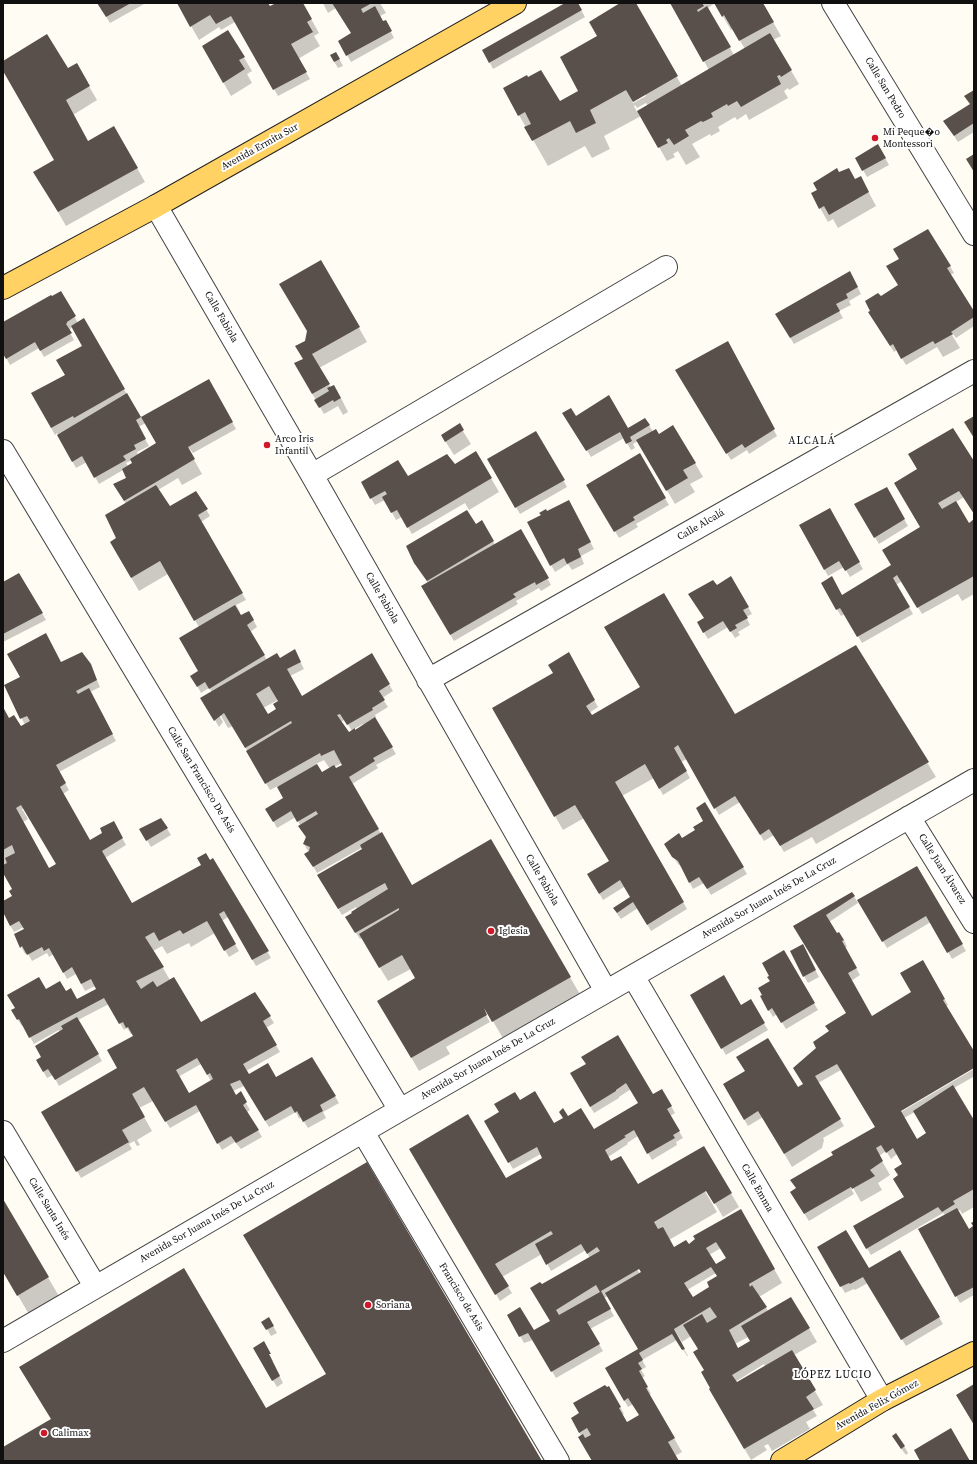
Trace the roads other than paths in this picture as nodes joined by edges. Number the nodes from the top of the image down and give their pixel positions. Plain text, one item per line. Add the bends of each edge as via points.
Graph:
1 (515, 3) edge
2 (833, 3) edge
3 (156, 206) junction
4 (974, 234) edge
5 (666, 267) dead end
6 (3, 288) edge
7 (974, 370) edge
8 (3, 451) edge
9 (312, 475) junction
10 (428, 680) junction
11 (974, 780) edge
12 (909, 817) junction
13 (974, 922) edge
14 (633, 976) junction
15 (606, 991) junction
16 (400, 1110) junction
17 (3, 1132) edge
18 (363, 1132) junction
19 (95, 1286) junction
20 (3, 1341) edge
21 (974, 1353) edge
22 (882, 1400) junction
23 (558, 1461) edge
24 (782, 1461) edge

1 - 3 main road, Avenida Ermita Sur
2 - 4 street, Calle San Pedro
3 - 6 main road, Avenida Ermita Sur
3 - 9 street, Calle Fabiola
5 - 9 street
7 - 10 street, Calle Alcalá
8 - 16 street, Calle San Francisco De Asís
9 - 10 street, Calle Fabiola
10 - 15 street, Calle Fabiola
11 - 12 street, Avenida Sor Juana Inés De La Cruz
12 - 13 street, Calle Juan Álvarez
12 - 14 street, Avenida Sor Juana Inés De La Cruz
14 - 15 street, Avenida Sor Juana Inés De La Cruz
14 - 22 street, Calle Emma
15 - 16 street, Avenida Sor Juana Inés De La Cruz
16 - 18 street, Avenida Sor Juana Inés De La Cruz
17 - 19 street, Calle Santa Inés
18 - 19 street, Avenida Sor Juana Inés De La Cruz
18 - 23 street, Francisco de Asis
19 - 20 street, Avenida Sor Juana Inés De La Cruz
21 - 22 main road, Avenida Felix Gómez
22 - 24 main road, Avenida Felix Gómez

